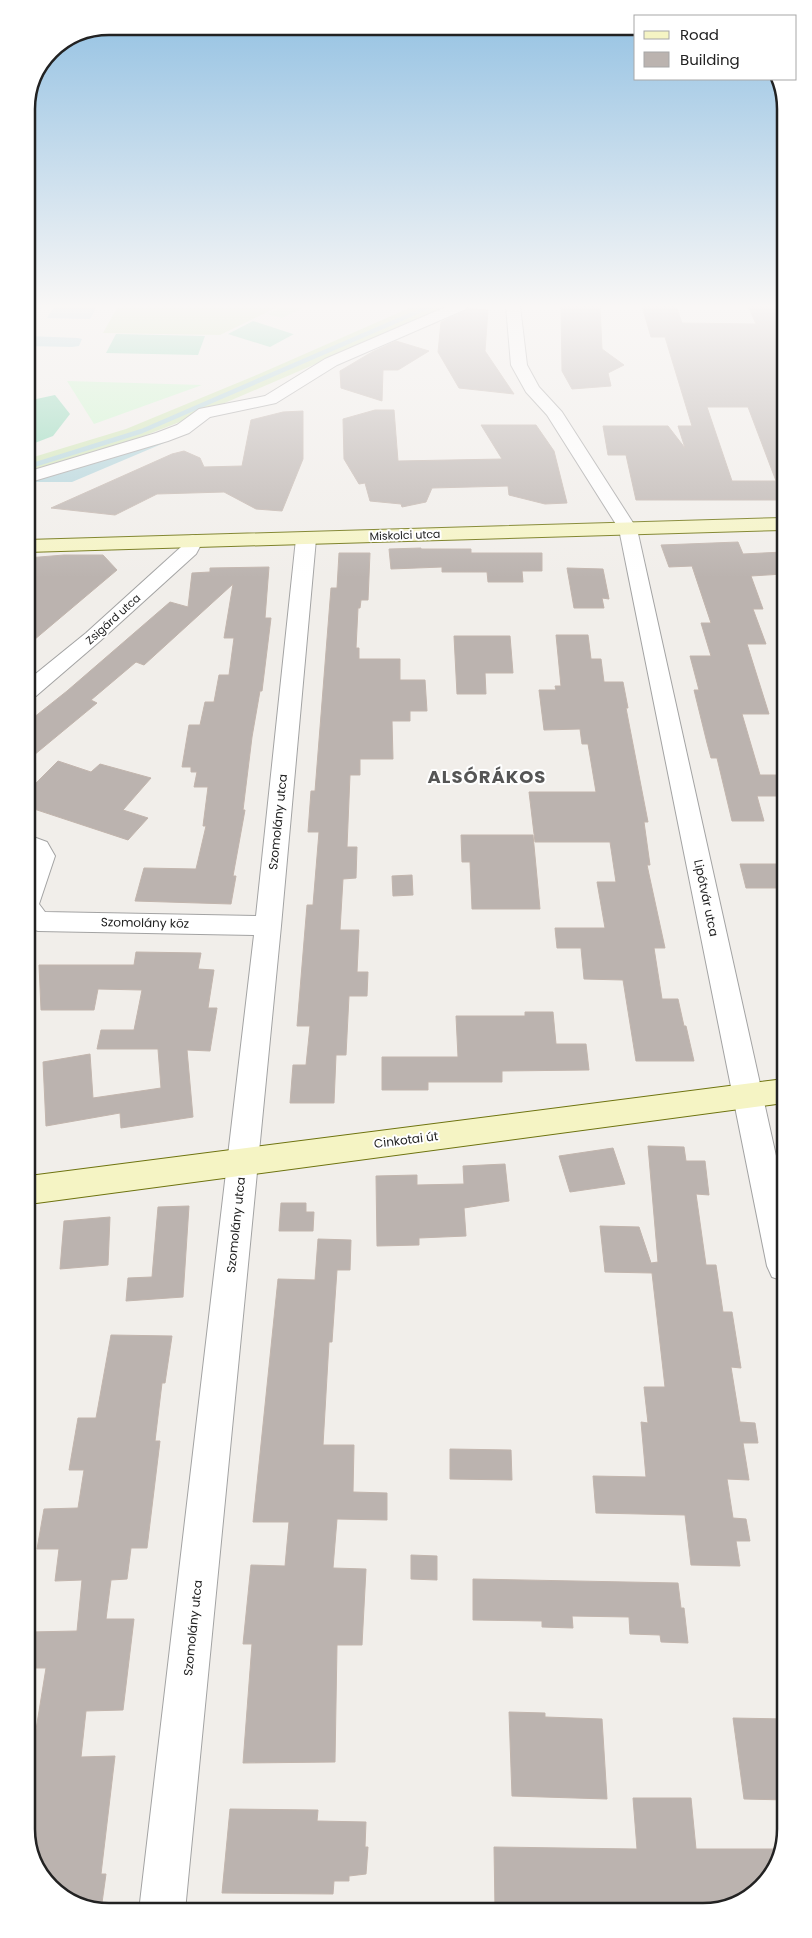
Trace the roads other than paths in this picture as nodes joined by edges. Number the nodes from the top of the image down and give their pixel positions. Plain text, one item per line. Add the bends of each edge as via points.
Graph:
1 (276, 396) edge
2 (539, 396) edge
3 (35, 476) edge
4 (777, 524) edge
5 (628, 529) junction
6 (306, 538) junction
7 (194, 541) junction
8 (35, 546) edge
9 (35, 685) edge
10 (35, 846) edge
11 (35, 878) edge
12 (35, 917) edge
13 (268, 926) junction
14 (777, 1093) edge
15 (747, 1096) junction
16 (243, 1161) junction
17 (35, 1189) edge
18 (777, 1234) edge
19 (163, 1903) edge

1 - 3 street via 203,413 183,430
2 - 5 street via 554,412
4 - 5 street, Miskolci utca
5 - 6 street, Miskolci utca
5 - 15 street, Lipótvár utca
6 - 7 street, Miskolci utca
6 - 13 street, Szomolány utca
7 - 8 street, Miskolci utca
7 - 9 street, Zsigárd utca via 189,550 93,638
10 - 11 street via 42,856
12 - 13 street, Szomolány köz via 38,921
13 - 16 street, Szomolány utca
14 - 15 street, Cinkotai út
15 - 16 street, Cinkotai út
15 - 18 street, Lipótvár utca
16 - 17 street, Cinkotai út
16 - 19 street, Szomolány utca

